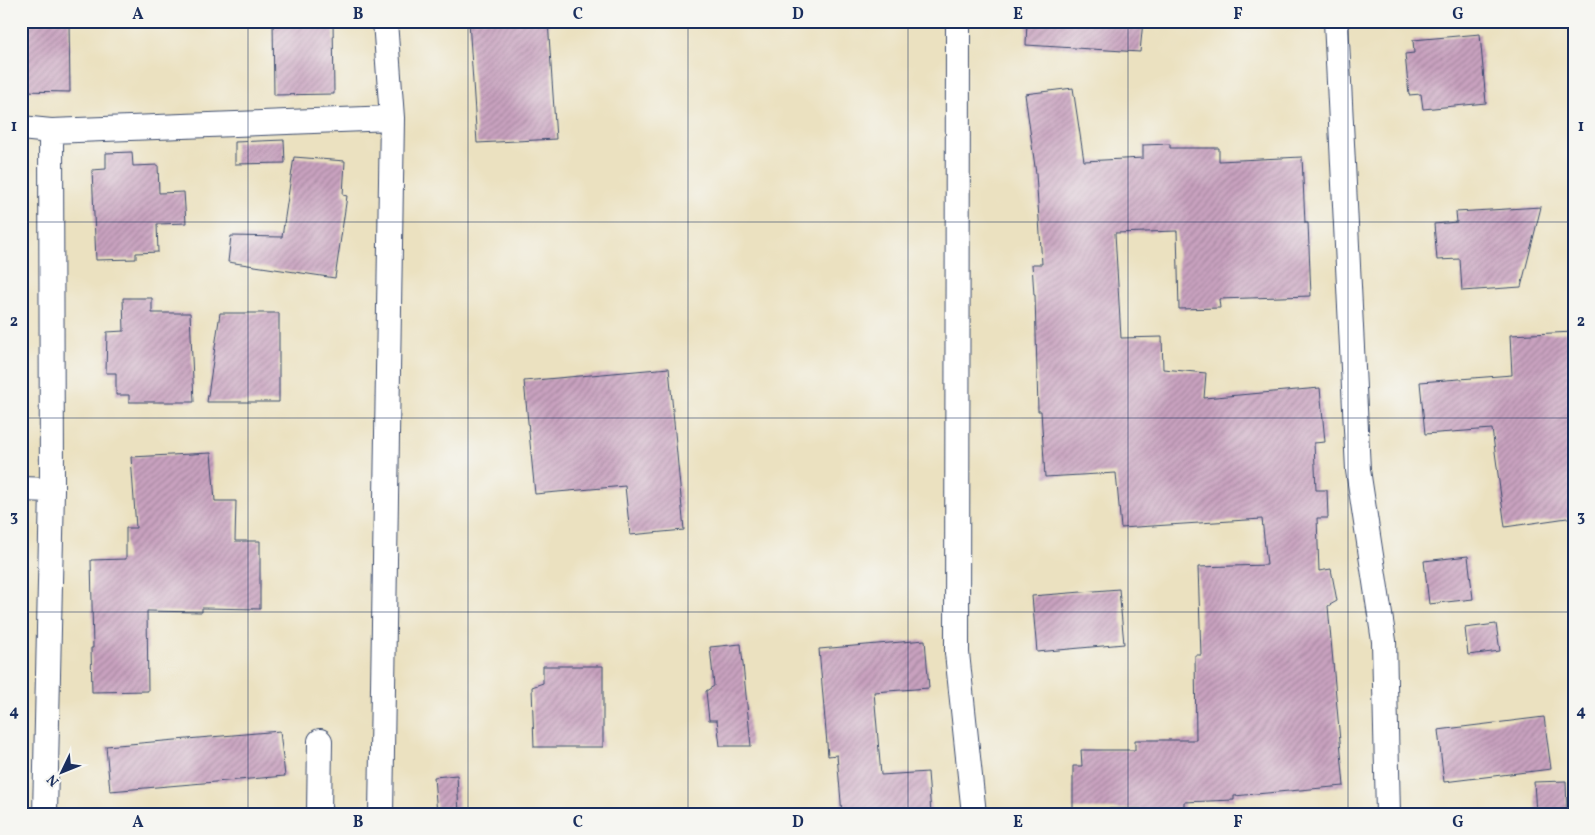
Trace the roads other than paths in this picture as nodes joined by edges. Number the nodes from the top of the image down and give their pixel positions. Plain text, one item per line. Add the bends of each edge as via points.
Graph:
1 (385, 21) edge
2 (958, 21) edge
3 (1336, 21) edge
4 (392, 118) junction
5 (21, 128) edge
6 (50, 131) junction
7 (21, 489) edge
8 (52, 490) junction
9 (320, 740) dead end
10 (45, 814) edge
11 (320, 814) edge
12 (381, 814) edge
13 (974, 814) edge
14 (1388, 814) edge

1 - 4 street
2 - 13 street via 957,653
3 - 14 street via 1358,470 1384,641
4 - 6 street
4 - 12 street
5 - 6 street
6 - 8 street
7 - 8 street
8 - 10 street
9 - 11 street

